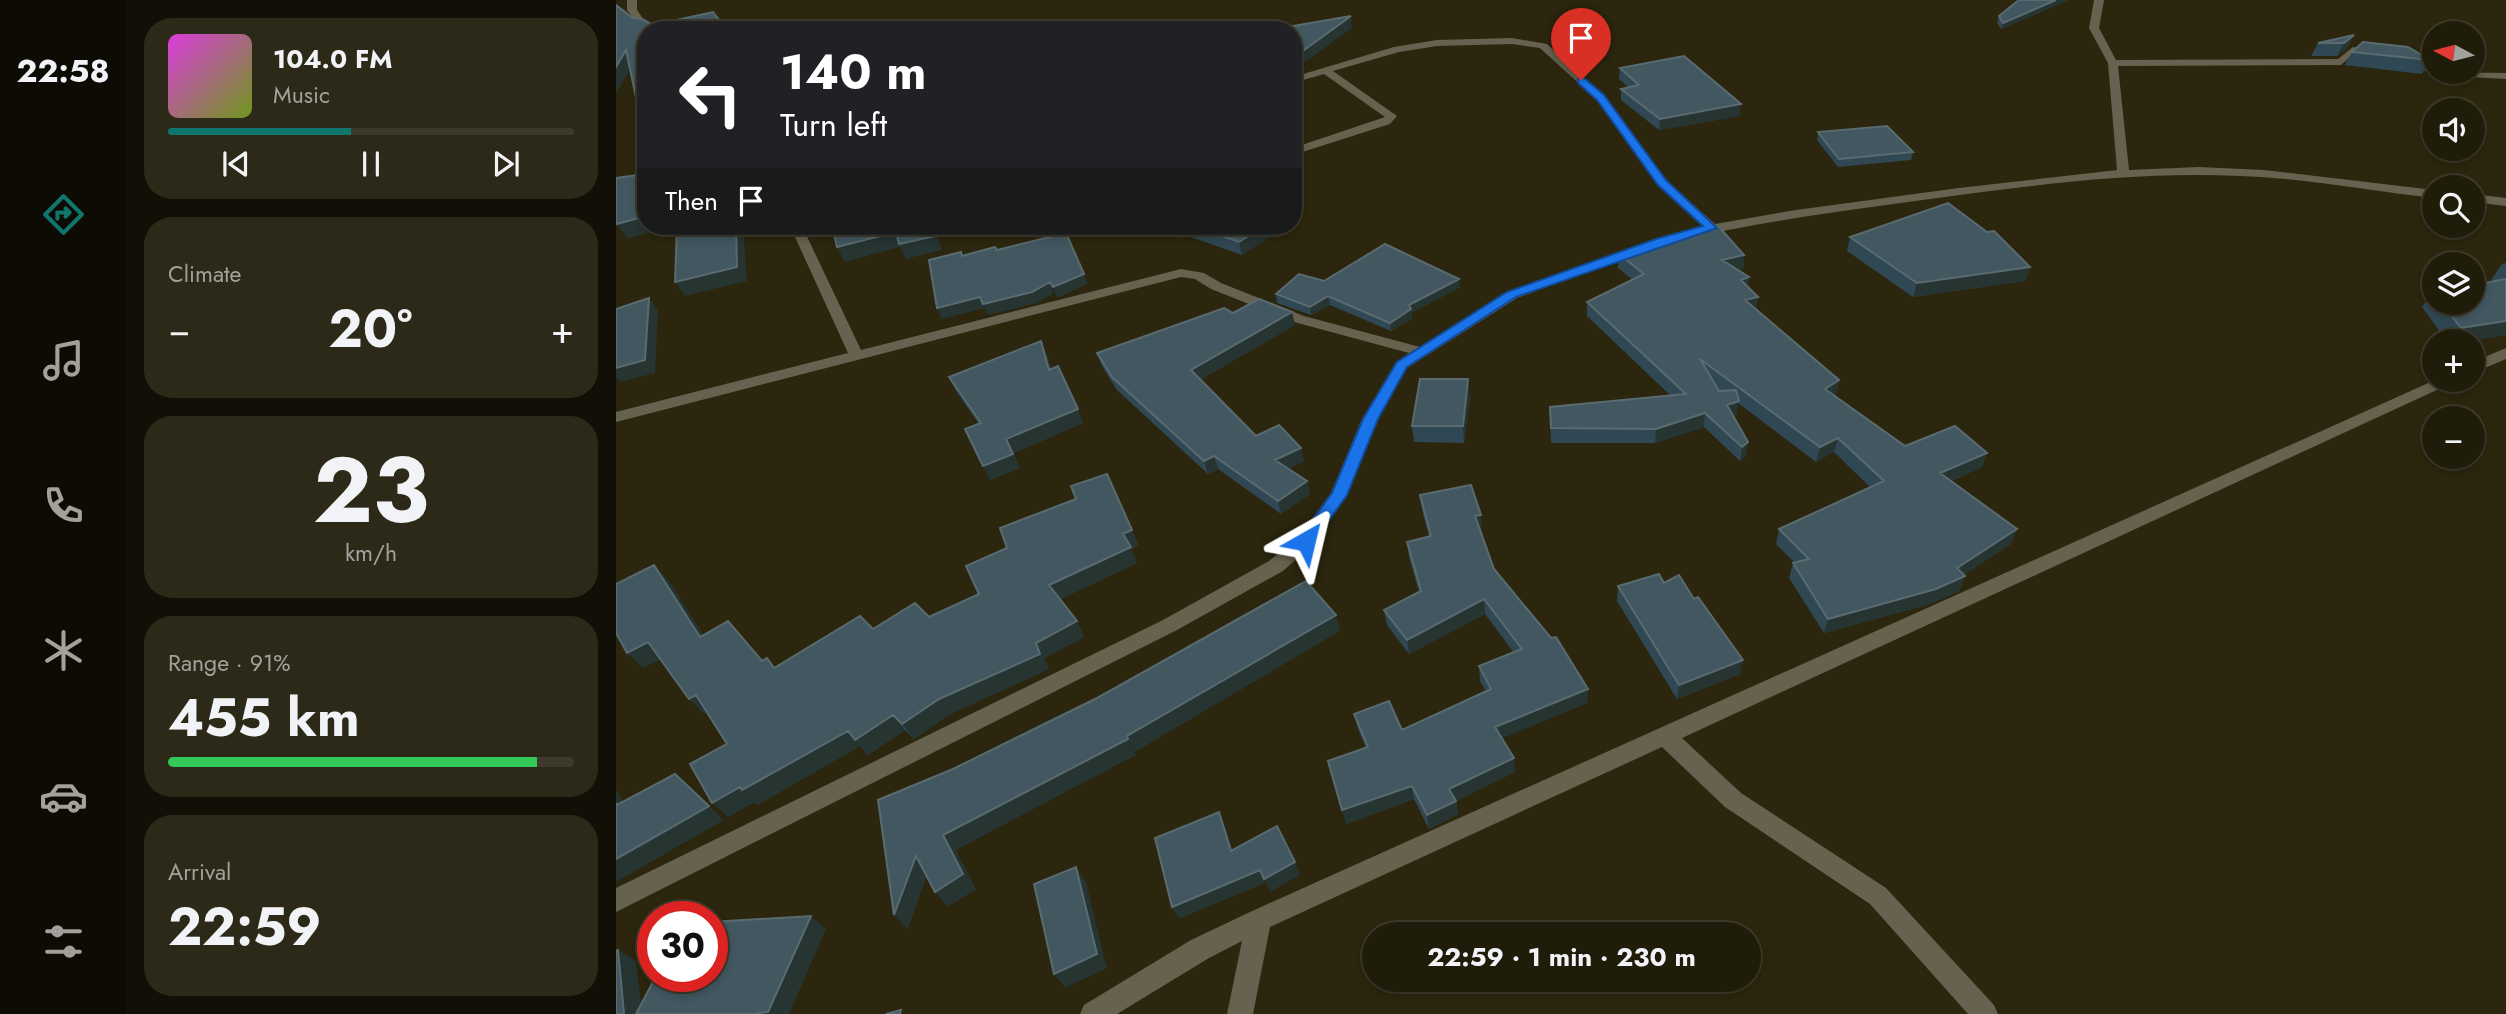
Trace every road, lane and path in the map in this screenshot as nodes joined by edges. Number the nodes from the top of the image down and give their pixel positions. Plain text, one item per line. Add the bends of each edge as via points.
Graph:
1 (632, 0) edge
2 (2099, 0) edge
3 (640, 21) edge
4 (2113, 63) junction
5 (2422, 65) edge
6 (1326, 71) junction
7 (2485, 75) edge
8 (2506, 76) edge
9 (1302, 78) edge
10 (1302, 149) edge
11 (2123, 173) junction
12 (2422, 193) edge
13 (2485, 199) edge
14 (2506, 202) edge
15 (1711, 228) junction
16 (800, 235) edge
17 (1419, 351) junction
18 (2506, 353) edge
19 (856, 355) junction
20 (2485, 363) edge
21 (2422, 391) edge
22 (616, 417) edge
23 (1665, 736) junction
24 (616, 900) edge
25 (1259, 920) junction
26 (1093, 1014) edge
27 (1240, 1014) edge
28 (1985, 1014) edge

1 - 3 street
2 - 4 street via 2094,28
4 - 5 street via 2341,62 2353,50 2403,55
4 - 11 street
6 - 9 street
6 - 10 street via 1391,116 1386,122
6 - 15 street via 1398,49 1437,43 1512,41 1543,46 1600,97 1662,183
7 - 8 street
11 - 12 street via 2243,172
11 - 15 street via 2010,183
13 - 14 street
15 - 17 street via 1512,295
16 - 19 street
17 - 19 street via 1299,319 1199,276 1181,273
17 - 24 street via 1401,365 1370,419 1339,495 1306,541 1276,566 1170,625
18 - 20 street
19 - 22 street
21 - 23 street
23 - 25 street
23 - 28 street via 1732,800 1878,896
25 - 26 street via 1200,949
25 - 27 street

